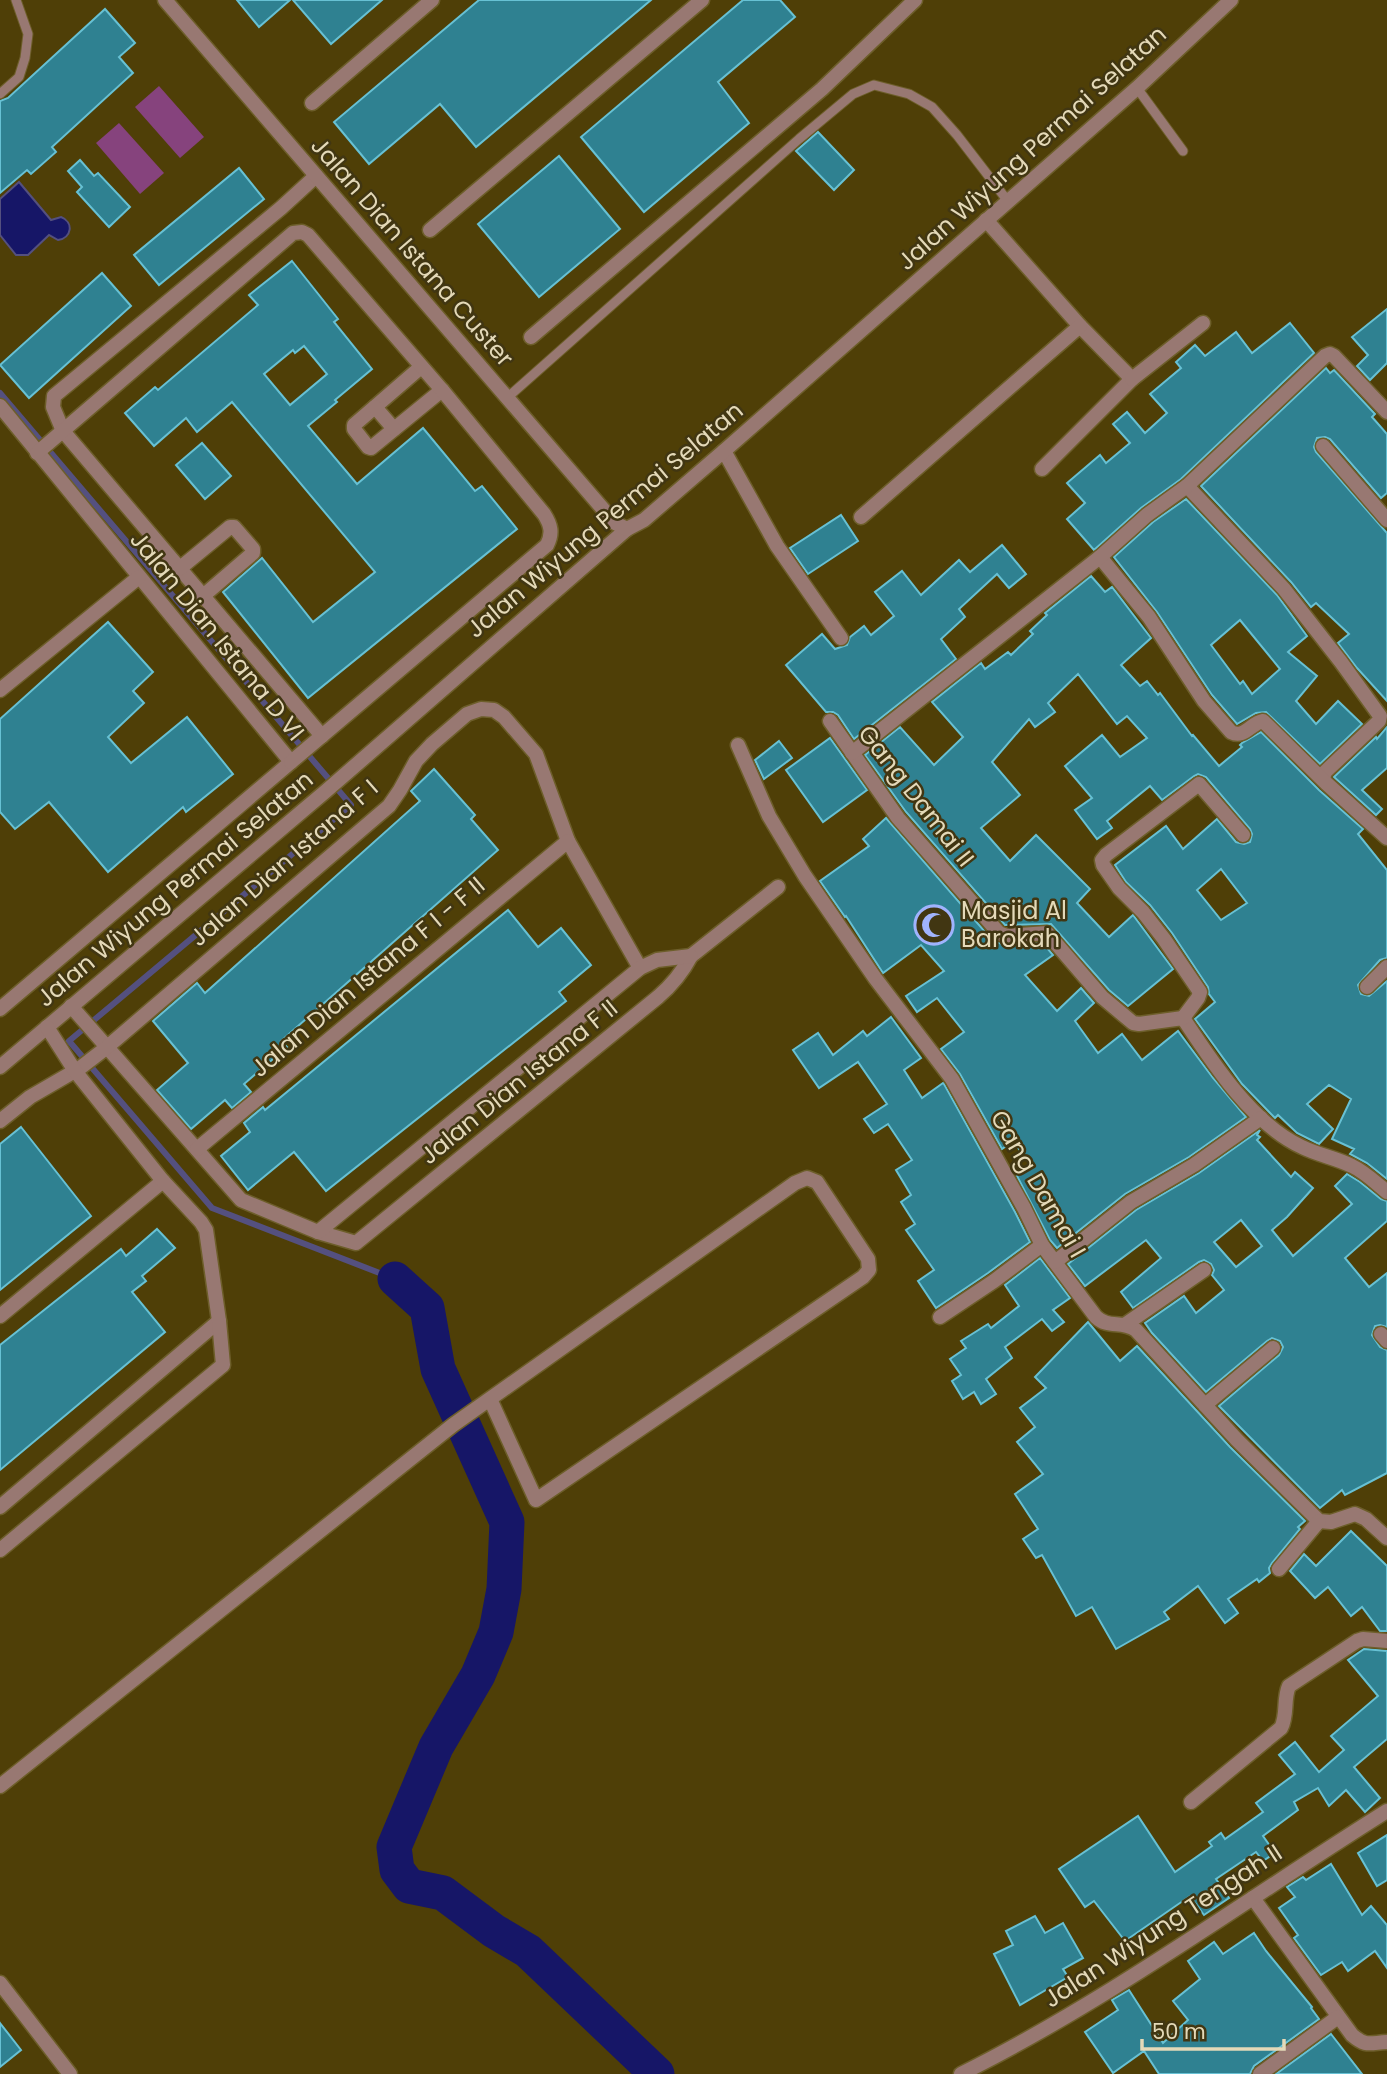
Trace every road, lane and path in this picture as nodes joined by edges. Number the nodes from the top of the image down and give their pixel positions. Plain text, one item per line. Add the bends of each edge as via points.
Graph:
1 (16, 0) edge
2 (165, 0) edge
3 (432, 0) edge
4 (702, 0) edge
5 (915, 0) edge
6 (1231, 0) edge
7 (1137, 88) junction
8 (0, 94) edge
9 (312, 103) dead end
10 (1183, 151) dead end
11 (316, 176) junction
12 (1007, 200) junction
13 (986, 220) junction
14 (430, 230) dead end
15 (1203, 323) dead end
16 (1080, 326) junction
17 (531, 337) dead end
18 (421, 367) junction
19 (1132, 379) junction
20 (442, 390) junction
21 (507, 398) junction
22 (0, 406) edge
23 (374, 407) junction
24 (1387, 412) edge
25 (394, 429) junction
26 (62, 433) junction
27 (1324, 446) dead end
28 (40, 450) junction
29 (724, 451) junction
30 (1042, 469) dead end
31 (1187, 486) junction
32 (1385, 513) edge
33 (861, 517) dead end
34 (627, 530) junction
35 (1101, 557) junction
36 (179, 569) junction
37 (139, 577) junction
38 (203, 596) junction
39 (841, 638) dead end
40 (0, 690) edge
41 (830, 721) dead end
42 (319, 738) junction
43 (738, 745) dead end
44 (852, 753) junction
45 (296, 758) junction
46 (1323, 778) junction
47 (1243, 835) dead end
48 (1387, 838) edge
49 (568, 841) junction
50 (778, 887) dead end
51 (691, 956) junction
52 (1387, 967) edge
53 (640, 968) junction
54 (1367, 987) dead end
55 (0, 1009) edge
56 (74, 1010) junction
57 (1182, 1018) junction
58 (47, 1027) junction
59 (102, 1046) junction
60 (0, 1066) edge
61 (77, 1069) junction
62 (1261, 1118) junction
63 (0, 1121) edge
64 (197, 1149) junction
65 (163, 1181) junction
66 (1387, 1192) edge
67 (318, 1231) junction
68 (1042, 1245) junction
69 (1055, 1262) junction
70 (1205, 1270) dead end
71 (0, 1316) edge
72 (940, 1317) dead end
73 (219, 1321) junction
74 (1126, 1324) junction
75 (1273, 1348) dead end
76 (490, 1399) junction
77 (1205, 1405) junction
78 (0, 1507) edge
79 (1319, 1521) junction
80 (1387, 1538) edge
81 (0, 1550) edge
82 (1279, 1569) dead end
83 (1387, 1641) edge
84 (0, 1786) edge
85 (1191, 1802) dead end
86 (1387, 1811) edge
87 (1253, 1898) junction
88 (0, 1983) edge
89 (1338, 2017) junction
90 (1387, 2042) edge
91 (70, 2074) edge
92 (961, 2074) edge
93 (1260, 2074) edge

1 - 8 lane via 28,34 25,58 19,77
2 - 11 street, Jalan Dian Istana Custer
3 - 9 street, Jalan Dian Istana Custer
4 - 14 street, Jalan Dian Istana Custer
5 - 17 street, Jalan Dian Istana Custer via 822,89
6 - 7 street, Jalan Wiyung Permai Selatan
7 - 10 lane
7 - 12 street, Jalan Wiyung Permai Selatan
11 - 21 street, Jalan Dian Istana Custer
11 - 26 street via 54,396
12 - 13 street, Jalan Wiyung Permai Selatan
12 - 21 lane via 932,107 909,94 874,85 853,94 808,132
13 - 16 street
13 - 29 street, Jalan Wiyung Permai Selatan
15 - 19 street
16 - 19 street
16 - 33 street
18 - 20 street
18 - 23 street
18 - 26 street via 308,235 297,232
19 - 30 street
20 - 25 street
20 - 42 street via 544,514 551,538
21 - 34 street, Jalan Dian Istana Custer via 615,523
22 - 28 street, Jalan Dian Istana D VI
23 - 25 street
23 - 25 street via 354,427 368,447
24 - 31 street via 1334,356 1327,355
26 - 28 street
26 - 36 street
27 - 32 street
28 - 37 street, Jalan Dian Istana D VI
29 - 34 street, Jalan Wiyung Permai Selatan
29 - 39 street via 777,546
31 - 35 street
31 - 46 street via 1284,589 1380,716
34 - 56 street, Jalan Wiyung Permai Selatan
35 - 44 street
35 - 46 street via 1231,732 1243,733 1263,721
36 - 38 street
36 - 38 street via 234,527 254,552
37 - 40 street
37 - 45 street, Jalan Dian Istana D VI
38 - 42 street
41 - 44 street, Gang Damai II
42 - 45 street
43 - 68 street, Gang Damai I via 769,816 805,876 951,1079
44 - 57 street, Gang Damai II via 898,818 999,933 1048,934 1102,997 1133,1023
45 - 55 street, Jalan Dian Istana D VI
46 - 48 street
47 - 57 street via 1199,784 1102,860 1200,992
49 - 53 street
49 - 59 street, Jalan Dian Istana F I via 536,754 494,710 467,714 416,761 388,806
49 - 64 street, Jalan Dian Istana F I - F II
50 - 51 street
51 - 53 street, Jalan Dian Istana F II via 657,960
51 - 67 street, Jalan Dian Istana F II via 673,984 658,997 360,1242
52 - 54 street
53 - 67 street, Jalan Dian Istana F II
56 - 58 street, Jalan Wiyung Permai Selatan
56 - 59 street, Jalan Dian Istana F II
57 - 62 street via 1217,1069
58 - 60 street, Jalan Wiyung Permai Selatan
58 - 61 street
59 - 61 street, Jalan Dian Istana F I
59 - 64 street, Jalan Dian Istana F II
61 - 63 street, Jalan Dian Istana F I
61 - 65 street
62 - 66 street via 1301,1147 1355,1168
62 - 69 street via 1131,1202
64 - 67 street, Jalan Dian Istana F II via 241,1200
65 - 71 street
65 - 73 street via 206,1230
68 - 69 street, Gang Damai I
68 - 72 street
69 - 74 street, Gang Damai I via 1100,1321
70 - 74 street
73 - 78 street
73 - 81 street via 222,1366
74 - 77 street, Gang Damai I
75 - 77 street
76 - 76 street via 807,1178 817,1182 868,1259 869,1270 863,1277 536,1500
76 - 84 street
77 - 79 street, Gang Damai I
79 - 80 street via 1360,1515
79 - 82 street
83 - 85 street via 1357,1641 1289,1686 1281,1728
86 - 87 street, Jalan Wiyung Tengah II
87 - 89 street
87 - 92 street, Jalan Wiyung Tengah II via 1115,1989
88 - 91 street
89 - 90 street via 1363,2043
89 - 93 street

